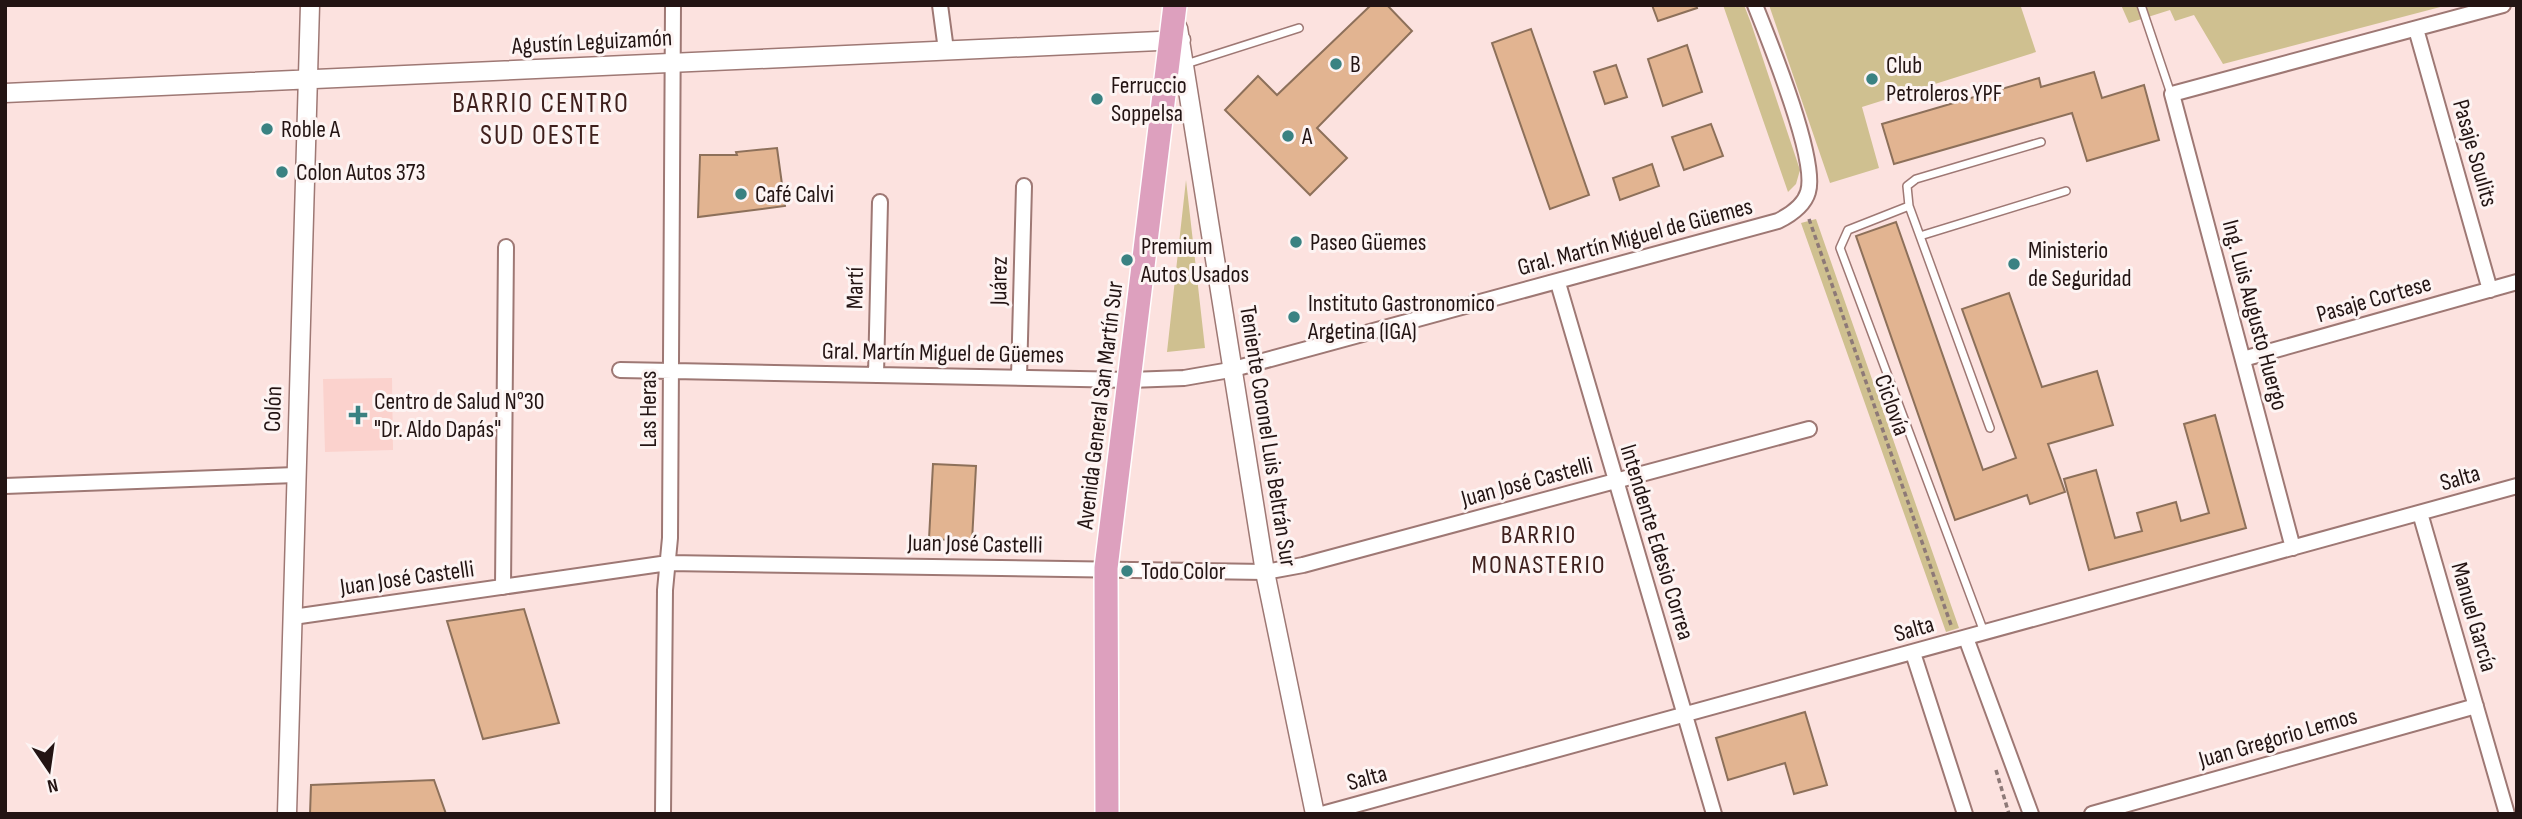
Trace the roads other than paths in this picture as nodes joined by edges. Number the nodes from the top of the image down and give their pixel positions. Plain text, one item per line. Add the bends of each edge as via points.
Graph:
1 (310, 5) edge
2 (673, 5) edge
3 (940, 5) edge
4 (1755, 5) edge
5 (2141, 5) edge
6 (2504, 5) edge
7 (1175, 10) edge
8 (1299, 28) dead end
9 (2416, 29) junction
10 (1176, 40) junction
11 (946, 50) junction
12 (675, 63) junction
13 (1186, 64) junction
14 (307, 80) junction
15 (5, 93) edge
16 (2172, 94) junction
17 (2040, 142) dead end
18 (1024, 186) dead end
19 (2066, 191) dead end
20 (880, 202) dead end
21 (1909, 206) junction
22 (1920, 236) junction
23 (506, 247) dead end
24 (2517, 282) edge
25 (1558, 283) junction
26 (2490, 290) junction
27 (2243, 359) junction
28 (620, 370) dead end
29 (1230, 370) junction
30 (671, 371) junction
31 (876, 375) junction
32 (1019, 377) junction
33 (1130, 380) junction
34 (1990, 428) dead end
35 (1809, 429) dead end
36 (296, 475) junction
37 (1615, 483) junction
38 (5, 486) edge
39 (2517, 486) edge
40 (2420, 513) junction
41 (2293, 548) junction
42 (668, 563) junction
43 (1106, 568) junction
44 (1265, 572) junction
45 (503, 587) junction
46 (293, 617) junction
47 (1984, 633) junction
48 (1962, 639) junction
49 (1913, 653) junction
50 (2476, 706) junction
51 (1685, 716) junction
52 (287, 814) edge
53 (663, 814) edge
54 (1107, 814) edge
55 (1315, 814) edge
56 (1322, 814) edge
57 (1714, 814) edge
58 (1965, 814) edge
59 (2031, 814) edge
60 (2092, 814) edge
61 (2507, 814) edge

1 - 14 street, Colón
2 - 12 street, Las Heras
3 - 11 street
4 - 25 street, Gral. Martín Miguel de Güemes via 1809,163 1810,182 1803,201 1778,221
5 - 16 lane
6 - 9 street
7 - 10 main road, Avenida General San Martín Sur
8 - 13 lane
9 - 16 street
9 - 26 street, Pasaje Soulits
10 - 11 street, Agustín Leguizamón
10 - 13 street, Teniente Coronel Luis Beltrán Sur
10 - 33 main road, Avenida General San Martín Sur
11 - 12 street, Agustín Leguizamón
12 - 14 street, Agustín Leguizamón
12 - 30 street, Las Heras
13 - 29 street, Teniente Coronel Luis Beltrán Sur
14 - 15 street, Agustín Leguizamón
14 - 36 street, Colón
16 - 27 street, Ing. Luis Augusto Huergo
17 - 21 lane via 1916,180 1907,186
18 - 32 street, Juárez
19 - 22 lane
20 - 31 street, Martí
21 - 22 lane
21 - 47 lane via 1848,230 1840,248
22 - 34 lane
23 - 45 street
24 - 26 street, Pasaje Cortese
25 - 29 street, Gral. Martín Miguel de Güemes
25 - 37 street, Intendente Edesio Correa
26 - 27 street, Pasaje Cortese
27 - 41 street, Ing. Luis Augusto Huergo
28 - 30 street, Gral. Martín Miguel de Güemes
29 - 33 street, Gral. Martín Miguel de Güemes
29 - 44 street, Teniente Coronel Luis Beltrán Sur
30 - 31 street, Gral. Martín Miguel de Güemes
30 - 42 street, Las Heras
31 - 32 street, Gral. Martín Miguel de Güemes
32 - 33 street, Gral. Martín Miguel de Güemes
33 - 43 main road, Avenida General San Martín Sur
35 - 37 street, Juan José Castelli
36 - 38 street
36 - 46 street, Colón
37 - 44 street, Juan José Castelli
37 - 51 street, Intendente Edesio Correa
39 - 40 street, Salta
40 - 41 street, Salta
40 - 50 street, Manuel García
41 - 47 street, Salta
42 - 43 street, Juan José Castelli
42 - 45 street, Juan José Castelli
42 - 53 street, Las Heras
43 - 44 street, Juan José Castelli
43 - 54 main road, Avenida General San Martín Sur
44 - 55 street, Teniente Coronel Luis Beltrán Sur
45 - 46 street, Juan José Castelli
46 - 52 street, Colón
47 - 48 street, Salta
48 - 49 street, Salta
48 - 59 street
49 - 51 street, Salta
49 - 58 street
50 - 60 street, Juan Gregorio Lemos
50 - 61 street, Manuel García
51 - 56 street, Salta
51 - 57 street, Intendente Edesio Correa

